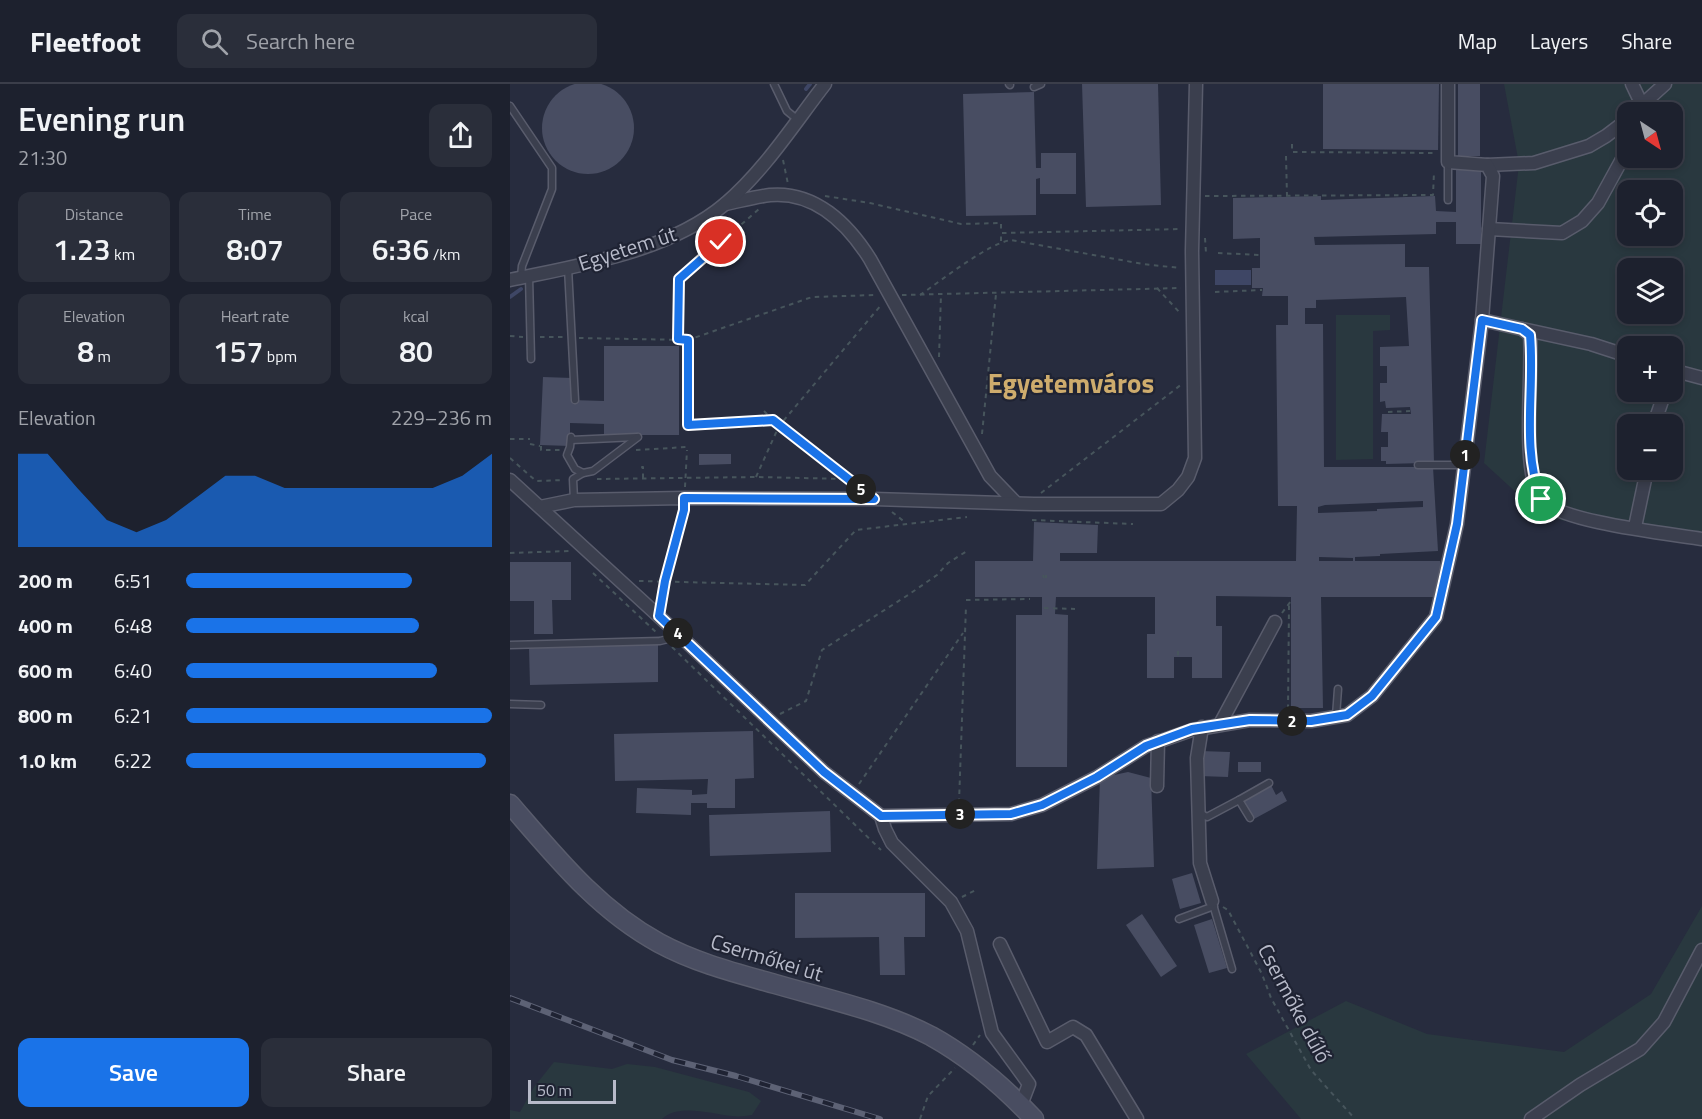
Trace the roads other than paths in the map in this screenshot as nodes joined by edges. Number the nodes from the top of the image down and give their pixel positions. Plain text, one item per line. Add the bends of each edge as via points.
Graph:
1 (774, 84) edge
2 (825, 84) edge
3 (1196, 84) edge
4 (1448, 84) edge
5 (1632, 84) edge
6 (1665, 84) edge
7 (1636, 102) edge
8 (1646, 102) edge
9 (510, 106) edge
10 (798, 120) junction
11 (1617, 127) edge
12 (1442, 162) junction
13 (1488, 165) junction
14 (1617, 168) edge
15 (755, 173) junction
16 (768, 200) junction
17 (1448, 200) dead end
18 (725, 204) junction
19 (1489, 229) junction
20 (568, 267) junction
21 (520, 278) edge
22 (1482, 320) junction
23 (1522, 329) junction
24 (1617, 353) edge
25 (531, 359) dead end
26 (1683, 373) edge
27 (1702, 378) edge
28 (575, 400) dead end
29 (1418, 465) dead end
30 (1464, 465) junction
31 (583, 473) junction
32 (510, 480) edge
33 (1645, 480) edge
34 (574, 500) junction
35 (1022, 504) junction
36 (540, 507) junction
37 (1635, 527) junction
38 (1702, 538) edge
39 (1275, 622) dead end
40 (676, 632) junction
41 (510, 645) edge
42 (1338, 689) dead end
43 (510, 704) edge
44 (541, 705) dead end
45 (1336, 717) junction
46 (1220, 724) junction
47 (1202, 727) junction
48 (1158, 741) junction
49 (1269, 783) dead end
50 (1156, 786) dead end
51 (1239, 800) junction
52 (510, 804) edge
53 (1198, 812) junction
54 (881, 816) junction
55 (1250, 818) dead end
56 (1213, 904) junction
57 (1179, 920) dead end
58 (1000, 944) dead end
59 (1702, 950) edge
60 (1232, 969) dead end
61 (1021, 1105) junction
62 (1034, 1119) edge
63 (1137, 1119) edge
64 (1531, 1119) edge

1 - 10 lane via 787,111
2 - 10 street, Egyetem út
3 - 35 street via 1199,229 1192,269 1195,458 1188,477 1161,504
4 - 12 street
5 - 7 street
6 - 8 street
9 - 21 lane via 552,168 552,189
10 - 15 street, Egyetem út
11 - 13 street via 1589,146 1534,163
12 - 13 street
12 - 17 lane
13 - 19 street via 1493,176
14 - 19 street via 1598,203 1582,221 1562,233
15 - 16 street via 758,188
15 - 18 street, Egyetem út
16 - 18 street
16 - 35 street via 790,196 805,199 825,209 859,241 990,476
18 - 20 street, Egyetem út via 671,237
19 - 22 street
20 - 21 street, Egyetem út
20 - 28 lane
21 - 25 lane
22 - 23 street
22 - 30 street
23 - 24 street
23 - 37 street via 1530,335 1532,467 1541,499 1551,509 1583,519
26 - 27 street
29 - 30 lane
30 - 45 street via 1457,524 1436,617 1372,696 1347,715
31 - 31 lane via 569,462 571,439 638,437 592,471
31 - 34 lane via 573,479
32 - 36 street
33 - 37 street
34 - 35 street via 874,499
34 - 36 street
36 - 40 street
37 - 38 street
39 - 46 street
40 - 41 lane via 664,640
40 - 54 street via 824,772
42 - 45 lane
43 - 44 lane
45 - 46 street
46 - 47 street
47 - 48 street
47 - 53 street via 1197,758
48 - 50 street
48 - 54 street via 1042,805 1011,814
49 - 51 lane
51 - 53 lane via 1207,817
51 - 55 lane
52 - 61 main road, Csermőkei út via 582,886 613,914 660,944 735,973 864,1010 931,1036
53 - 56 street via 1200,863
54 - 61 street via 892,843 951,902 967,931 992,1033 1029,1084
56 - 57 lane
56 - 60 lane
58 - 63 street via 1047,1042 1073,1028 1086,1035
59 - 64 street via 1664,1022 1640,1049
61 - 62 main road, Csermőkei út

